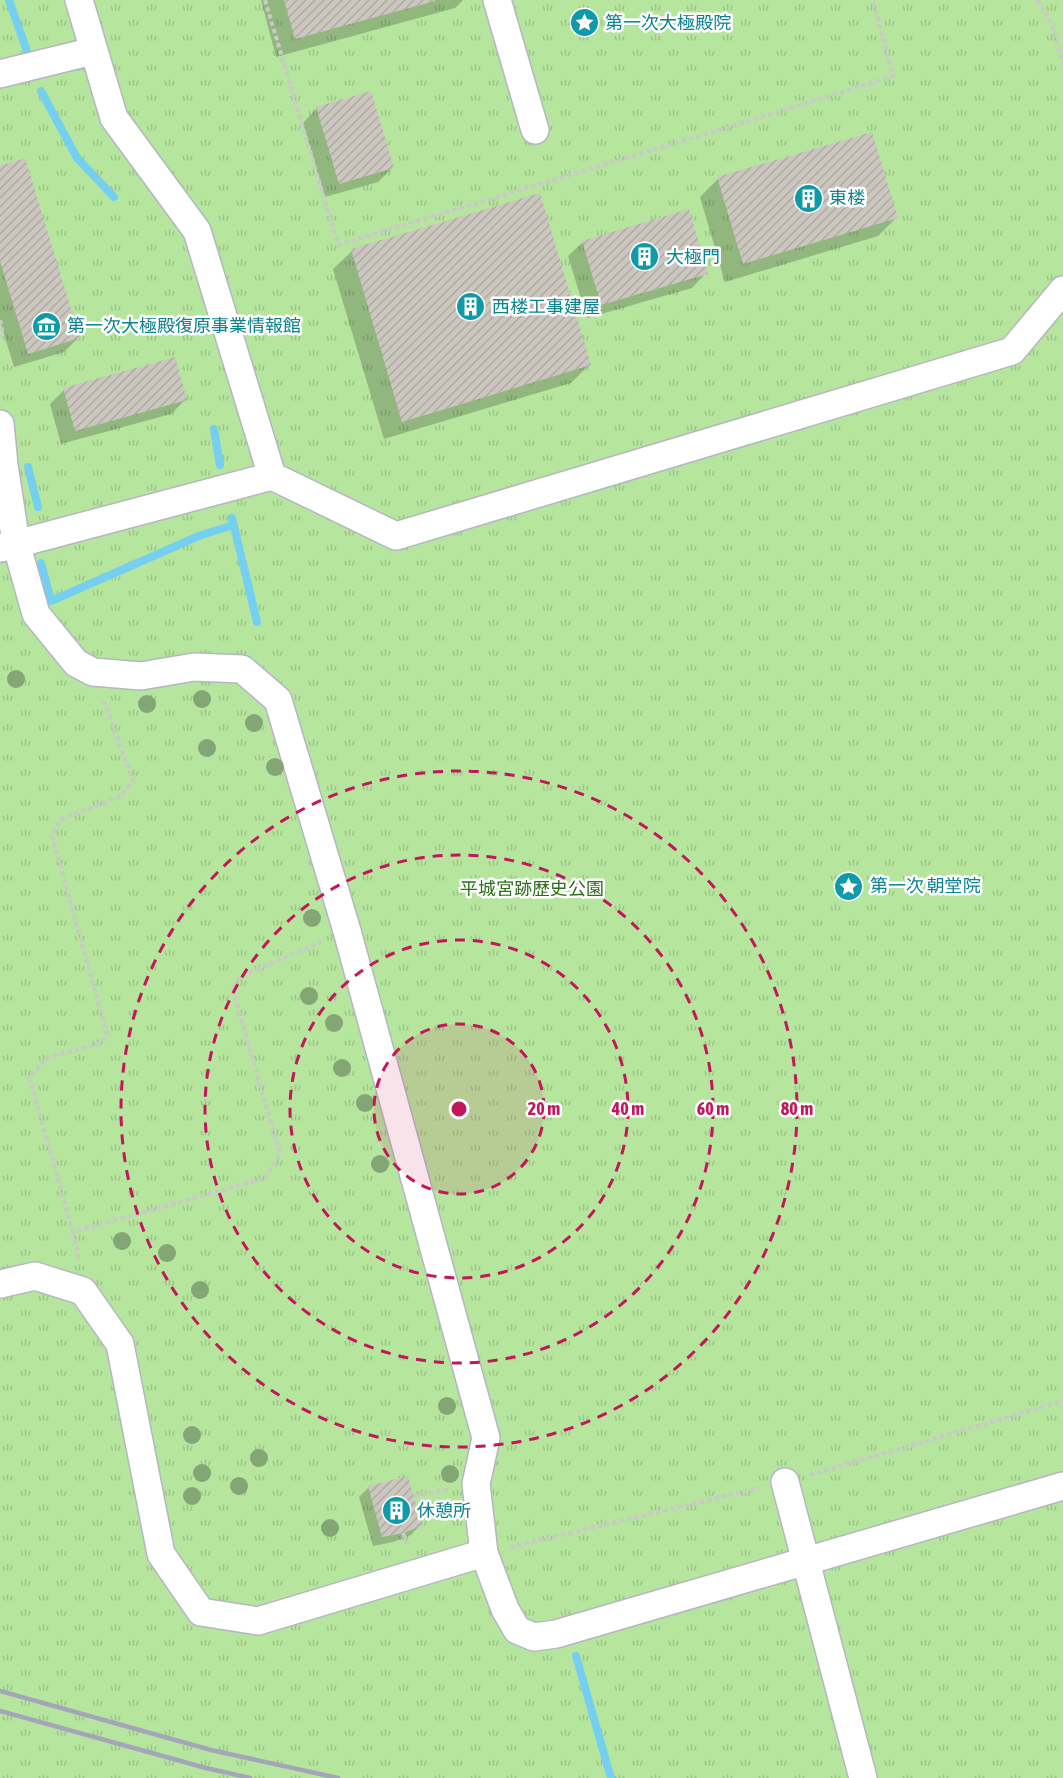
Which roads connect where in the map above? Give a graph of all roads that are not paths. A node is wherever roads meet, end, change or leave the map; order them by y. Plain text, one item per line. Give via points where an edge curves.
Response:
1 (79, 0) edge
2 (497, 0) edge
3 (93, 51) junction
4 (0, 74) edge
5 (535, 130) dead end
6 (1063, 290) edge
7 (0, 424) edge
8 (272, 476) junction
9 (8, 546) edge
10 (0, 1284) edge
11 (785, 1482) dead end
12 (1063, 1485) edge
13 (484, 1553) junction
14 (807, 1559) junction
15 (863, 1778) edge

1 - 3 street
2 - 5 street
3 - 4 street
3 - 8 street via 114,118 197,231
6 - 8 street via 1012,351 396,536
7 - 9 street
8 - 9 street
9 - 13 street via 36,614 76,663 93,672 141,676 194,666 242,669 279,700 347,931 486,1438 476,1484
10 - 13 street via 35,1276 83,1291 120,1344 161,1554 201,1612 258,1621
11 - 14 street
12 - 14 street
13 - 14 street via 517,1630 534,1637 556,1634
14 - 15 street

